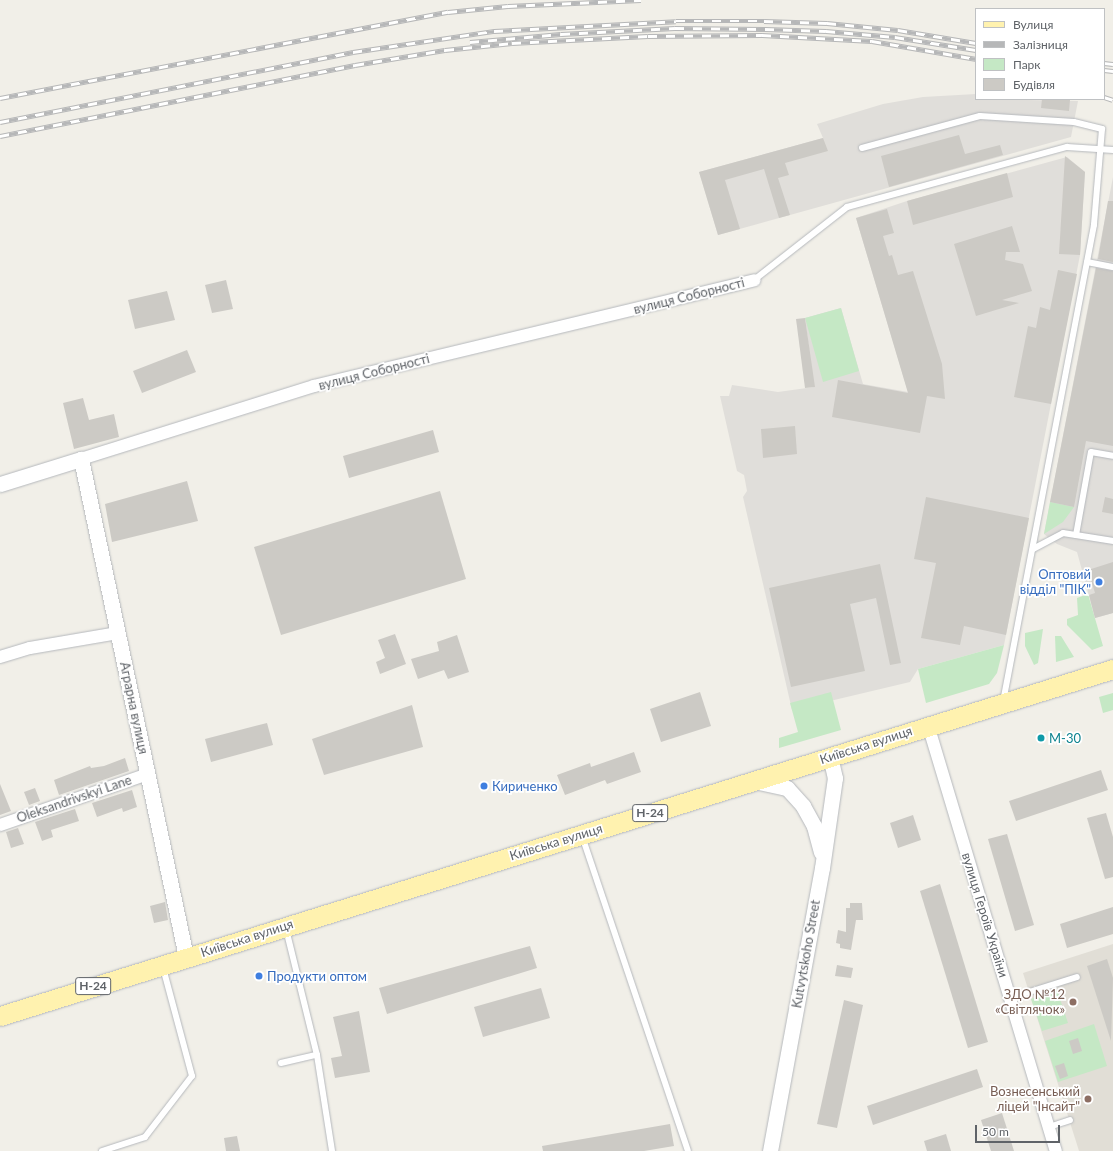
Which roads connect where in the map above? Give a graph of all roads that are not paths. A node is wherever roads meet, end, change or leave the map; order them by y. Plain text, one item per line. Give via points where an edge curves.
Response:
1 (862, 148) dead end
2 (1100, 149) junction
3 (1113, 150) edge
4 (1087, 262) junction
5 (1113, 267) edge
6 (754, 280) joint
7 (1113, 456) edge
8 (81, 460) junction
9 (0, 484) edge
10 (1076, 535) junction
11 (1113, 541) edge
12 (1033, 548) junction
13 (118, 633) junction
14 (0, 657) edge
15 (1113, 669) edge
16 (1003, 702) junction
17 (928, 725) junction
18 (830, 757) junction
19 (148, 774) junction
20 (753, 781) junction
21 (0, 825) edge
22 (582, 834) junction
23 (822, 868) junction
24 (285, 926) junction
25 (186, 957) junction
26 (162, 965) junction
27 (1077, 977) dead end
28 (1010, 998) junction
29 (0, 1016) edge
30 (317, 1055) junction
31 (281, 1063) dead end
32 (1070, 1120) dead end
33 (1049, 1127) junction
34 (102, 1151) edge
35 (332, 1151) edge
36 (688, 1151) edge
37 (770, 1151) edge
38 (1056, 1151) edge

1 - 2 lane via 987,116 1074,122 1102,129
2 - 3 lane
2 - 4 lane via 1094,226
2 - 6 lane via 1067,147 847,207
4 - 5 lane
4 - 12 lane
6 - 8 street, вулиця Соборності via 314,386
7 - 10 lane via 1091,452
8 - 9 street, вулиця Соборності
8 - 13 street, Аграрна вулиця
10 - 11 lane
10 - 12 lane via 1063,533
12 - 16 lane
13 - 14 street via 30,648
13 - 19 street, Аграрна вулиця
15 - 16 main road, Київська вулиця / Н-24
16 - 17 main road, Київська вулиця / Н-24
17 - 18 main road, Київська вулиця / Н-24
17 - 28 street, вулиця Героїв України
18 - 20 main road, Київська вулиця / Н-24
18 - 23 street, Kutvytskoho Street via 835,778
19 - 21 street, Oleksandrivskyi Lane
19 - 25 street, Аграрна вулиця
20 - 22 main road, Київська вулиця / Н-24
20 - 23 street via 787,788 803,806 814,826
22 - 24 main road, Київська вулиця / Н-24
22 - 36 lane
23 - 37 street, Kutvytskoho Street
24 - 25 main road, Київська вулиця / Н-24
24 - 30 lane
25 - 26 main road, Київська вулиця / Н-24
26 - 29 main road, Київська вулиця / Н-24
26 - 34 lane via 192,1076 145,1137
27 - 28 lane
28 - 33 street, вулиця Героїв України
30 - 31 lane
30 - 35 lane
32 - 33 lane
33 - 38 street, вулиця Героїв України

